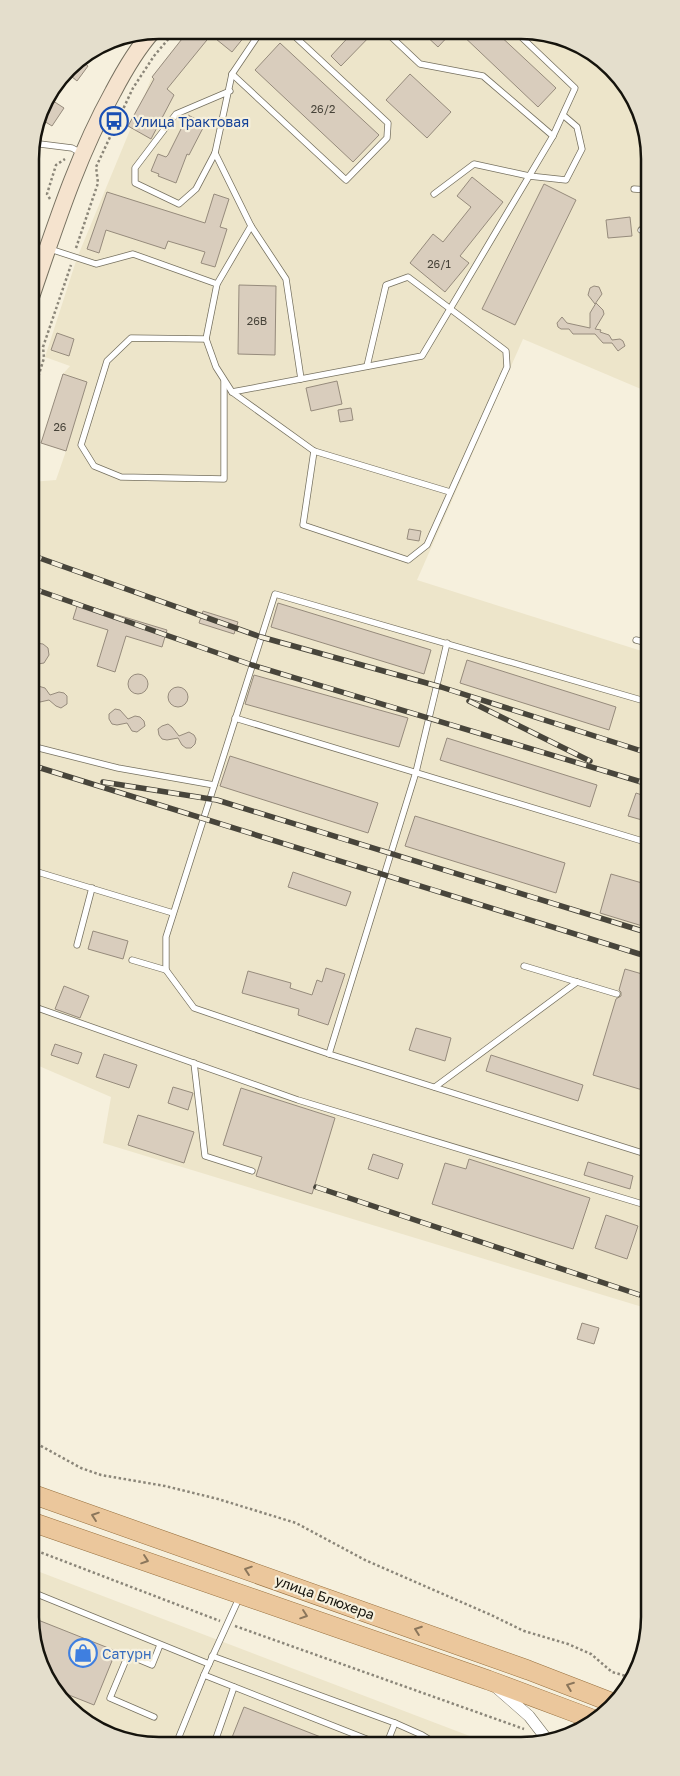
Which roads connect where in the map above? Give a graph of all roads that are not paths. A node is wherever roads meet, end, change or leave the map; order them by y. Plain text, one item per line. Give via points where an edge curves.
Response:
1 (256, 39) edge
2 (298, 39) edge
3 (393, 39) edge
4 (523, 39) edge
5 (147, 40) edge
6 (232, 74) junction
7 (230, 91) junction
8 (563, 115) junction
9 (553, 136) junction
10 (40, 144) edge
11 (215, 153) junction
12 (82, 154) junction
13 (529, 176) junction
14 (634, 189) dead end
15 (641, 190) edge
16 (434, 194) dead end
17 (251, 226) junction
18 (48, 248) junction
19 (39, 272) edge
20 (217, 284) junction
21 (450, 308) junction
22 (206, 339) junction
23 (367, 366) junction
24 (301, 379) junction
25 (224, 381) junction
26 (232, 392) junction
27 (314, 451) junction
28 (450, 492) junction
29 (636, 640) dead end
30 (641, 641) edge
31 (447, 643) junction
32 (641, 700) edge
33 (235, 718) junction
34 (39, 748) edge
35 (416, 772) junction
36 (214, 785) junction
37 (641, 841) edge
38 (39, 872) edge
39 (92, 888) junction
40 (173, 912) junction
41 (77, 945) dead end
42 (132, 960) dead end
43 (524, 966) dead end
44 (166, 970) junction
45 (577, 982) junction
46 (617, 994) dead end
47 (39, 1008) edge
48 (329, 1054) junction
49 (194, 1063) junction
50 (435, 1087) junction
51 (641, 1152) edge
52 (252, 1171) dead end
53 (641, 1204) edge
54 (39, 1496) edge
55 (39, 1524) edge
56 (241, 1593) junction
57 (39, 1595) edge
58 (160, 1645) junction
59 (212, 1656) junction
60 (209, 1664) junction
61 (204, 1675) junction
62 (488, 1680) junction
63 (234, 1687) junction
64 (607, 1700) edge
65 (154, 1717) dead end
66 (588, 1717) edge
67 (395, 1723) junction
68 (545, 1735) edge
69 (179, 1737) edge
70 (216, 1737) edge
71 (361, 1737) edge
72 (390, 1737) edge
73 (425, 1737) edge

1 - 6 lane
2 - 6 lane via 388,123 387,138 346,180
3 - 9 lane via 420,64 484,76
4 - 8 lane via 575,88
5 - 12 street via 124,72
6 - 7 lane
7 - 11 lane
7 - 11 lane via 176,114 135,168 134,183 179,204 196,189
8 - 9 lane
8 - 13 lane via 577,127 582,150 566,180
9 - 13 lane
10 - 12 lane via 72,148
11 - 17 lane
12 - 18 street
13 - 16 lane via 474,164
13 - 21 lane
14 - 15 lane
17 - 20 lane
17 - 24 lane via 286,280
18 - 19 street
18 - 20 lane via 96,264 133,254
20 - 22 lane
21 - 23 lane via 422,356
21 - 23 lane via 408,277 386,285
21 - 28 lane via 506,351 507,367
22 - 25 lane
22 - 25 lane via 131,338 107,361 81,445 94,466 121,477 224,478
23 - 24 lane
24 - 26 lane
25 - 26 lane
26 - 27 lane
27 - 28 lane
27 - 28 lane via 303,525 408,560 426,545
29 - 30 lane
31 - 32 lane
31 - 33 lane via 274,594
31 - 35 lane
33 - 35 lane
33 - 36 lane
34 - 36 lane via 118,768
35 - 37 lane
35 - 48 lane
36 - 40 lane
38 - 39 lane
39 - 40 lane
39 - 41 lane
40 - 44 lane via 166,937
42 - 44 lane
43 - 45 lane
44 - 48 lane via 194,1008
45 - 46 lane
45 - 50 lane
47 - 49 lane
48 - 50 lane
49 - 52 lane via 205,1156
49 - 53 lane via 298,1100
50 - 51 lane
64 -> 54 main road, улица Блюхера via 519,1666
55 -> 56 main road, улица Блюхера
56 - 59 lane
56 -> 62 main road, улица Блюхера
57 - 58 lane
58 - 60 lane
58 - 65 lane via 152,1664 128,1655 110,1698
59 - 60 lane
59 - 67 lane
60 - 61 lane
61 - 63 lane
61 - 69 lane
62 - 66 main road, улица Блюхера
62 - 68 street via 530,1716
63 - 70 lane
63 - 71 lane
67 - 72 lane
67 - 73 lane

